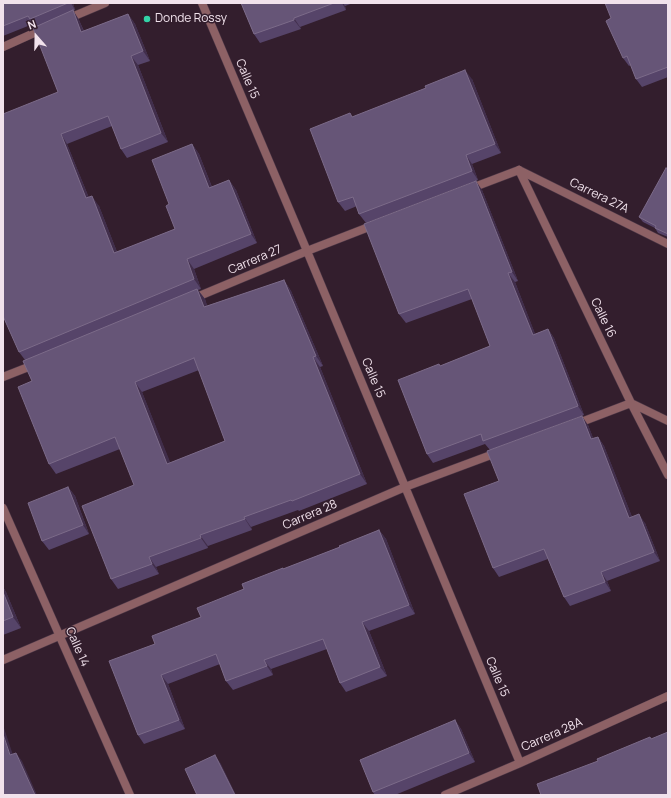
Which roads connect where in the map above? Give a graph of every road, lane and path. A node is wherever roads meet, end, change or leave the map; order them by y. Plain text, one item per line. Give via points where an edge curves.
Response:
1 (105, 3) edge
2 (202, 3) edge
3 (3, 47) edge
4 (519, 170) junction
5 (460, 192) edge
6 (380, 223) edge
7 (668, 244) edge
8 (307, 251) junction
9 (184, 302) edge
10 (46, 359) edge
11 (3, 377) edge
12 (631, 404) junction
13 (668, 421) edge
14 (566, 428) edge
15 (507, 449) edge
16 (668, 475) edge
17 (405, 487) junction
18 (3, 508) edge
19 (60, 636) junction
20 (3, 660) edge
21 (668, 696) edge
22 (520, 763) junction
23 (130, 795) edge
24 (445, 795) edge

1 - 3 street
2 - 8 street, Calle 15
4 - 5 street
4 - 7 street, Carrera 27A
4 - 12 street, Calle 16
6 - 8 street, Carrera 27
8 - 9 street, Carrera 27
8 - 17 street, Calle 15
10 - 11 street
12 - 13 street
12 - 14 street
12 - 16 street, Calle 16
15 - 17 street, Carrera 28
17 - 19 street, Carrera 28
17 - 22 street, Calle 15
18 - 19 street, Calle 14
19 - 20 street, Carrera 28
19 - 23 street, Calle 14
21 - 22 street, Carrera 28A
22 - 24 street, Carrera 28A

